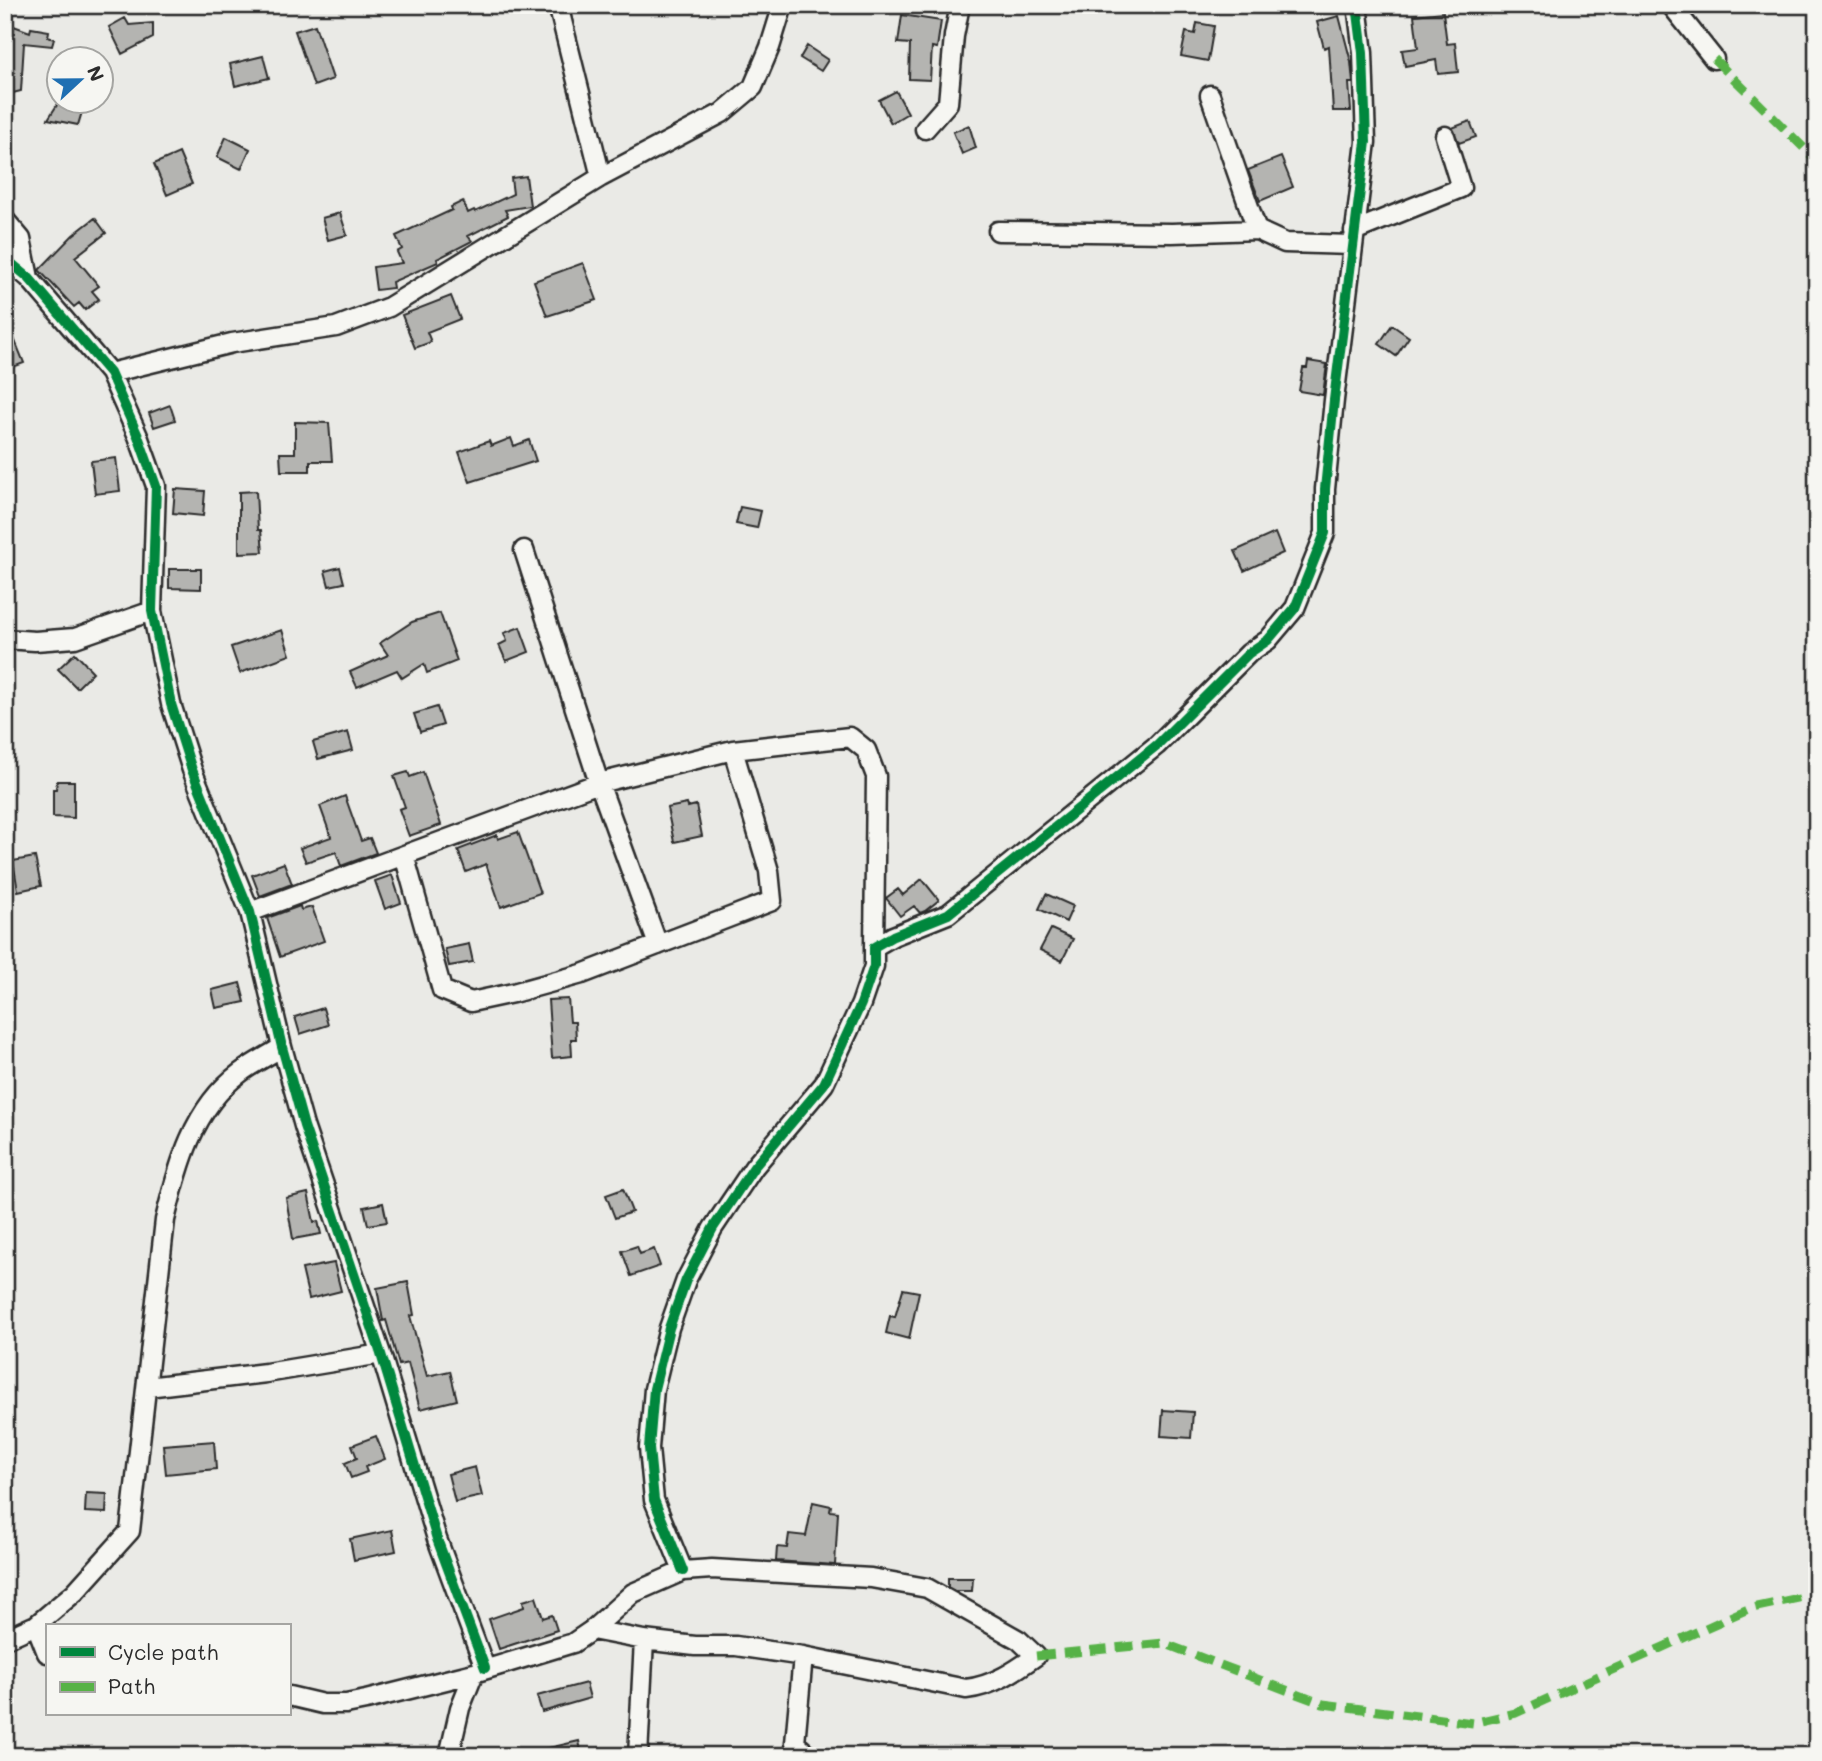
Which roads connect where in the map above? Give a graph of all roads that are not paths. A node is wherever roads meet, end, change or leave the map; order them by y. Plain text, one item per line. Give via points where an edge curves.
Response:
1 (558, 5) edge
2 (783, 5) edge
3 (960, 5) edge
4 (1357, 5) edge
5 (1671, 5) edge
6 (1714, 59) dead end
7 (1210, 95) dead end
8 (925, 129) dead end
9 (1445, 136) dead end
10 (601, 177) junction
11 (5, 220) edge
12 (1257, 230) junction
13 (998, 231) dead end
14 (1353, 238) junction
15 (5, 258) edge
16 (29, 278) junction
17 (110, 373) junction
18 (524, 550) dead end
19 (152, 611) junction
20 (5, 639) edge
21 (733, 750) junction
22 (599, 783) junction
23 (404, 855) junction
24 (250, 912) junction
25 (658, 945) junction
26 (874, 947) junction
27 (282, 1047) junction
28 (381, 1354) junction
29 (148, 1387) junction
30 (683, 1571) junction
31 (36, 1625) junction
32 (592, 1630) junction
33 (5, 1639) edge
34 (644, 1640) junction
35 (46, 1650) edge
36 (803, 1657) junction
37 (480, 1670) junction
38 (290, 1696) edge
39 (449, 1756) edge
40 (638, 1756) edge
41 (809, 1756) edge

1 - 10 street
2 - 10 street via 753,87 722,113
3 - 8 street via 948,103
4 - 14 street via 1366,142
5 - 6 street
7 - 12 street
9 - 14 street via 1461,188
10 - 17 street via 389,307 336,327 232,343
11 - 16 street via 22,239
12 - 13 street
12 - 14 street via 1285,243
14 - 26 street via 1325,489 1325,533 1296,608 1157,745 948,914
15 - 16 street
16 - 17 street
17 - 19 street via 156,486
18 - 22 street
19 - 20 street via 75,638
19 - 24 street via 171,704 191,770
21 - 22 street
21 - 25 street via 769,870 772,901
21 - 26 street via 850,737 866,750 876,776
22 - 23 street
22 - 25 street
23 - 24 street
23 - 25 street via 442,990 471,1002 582,974
24 - 27 street
26 - 30 street via 874,966 861,1004 824,1084 754,1167 713,1228 686,1280 669,1328 654,1389 649,1448 654,1500
27 - 28 street
27 - 29 street via 239,1073 213,1099 192,1132 177,1169 165,1220
28 - 29 street
28 - 37 street
29 - 31 street via 130,1531 75,1592
30 - 32 street via 633,1593
30 - 36 street via 871,1578 927,1588 1019,1640 1037,1656 981,1687 967,1689
31 - 33 street
31 - 35 street
32 - 34 street
32 - 37 street via 573,1643
34 - 36 street via 736,1646
34 - 40 street
36 - 41 street via 795,1743
37 - 38 street via 346,1704
37 - 39 street via 460,1708

